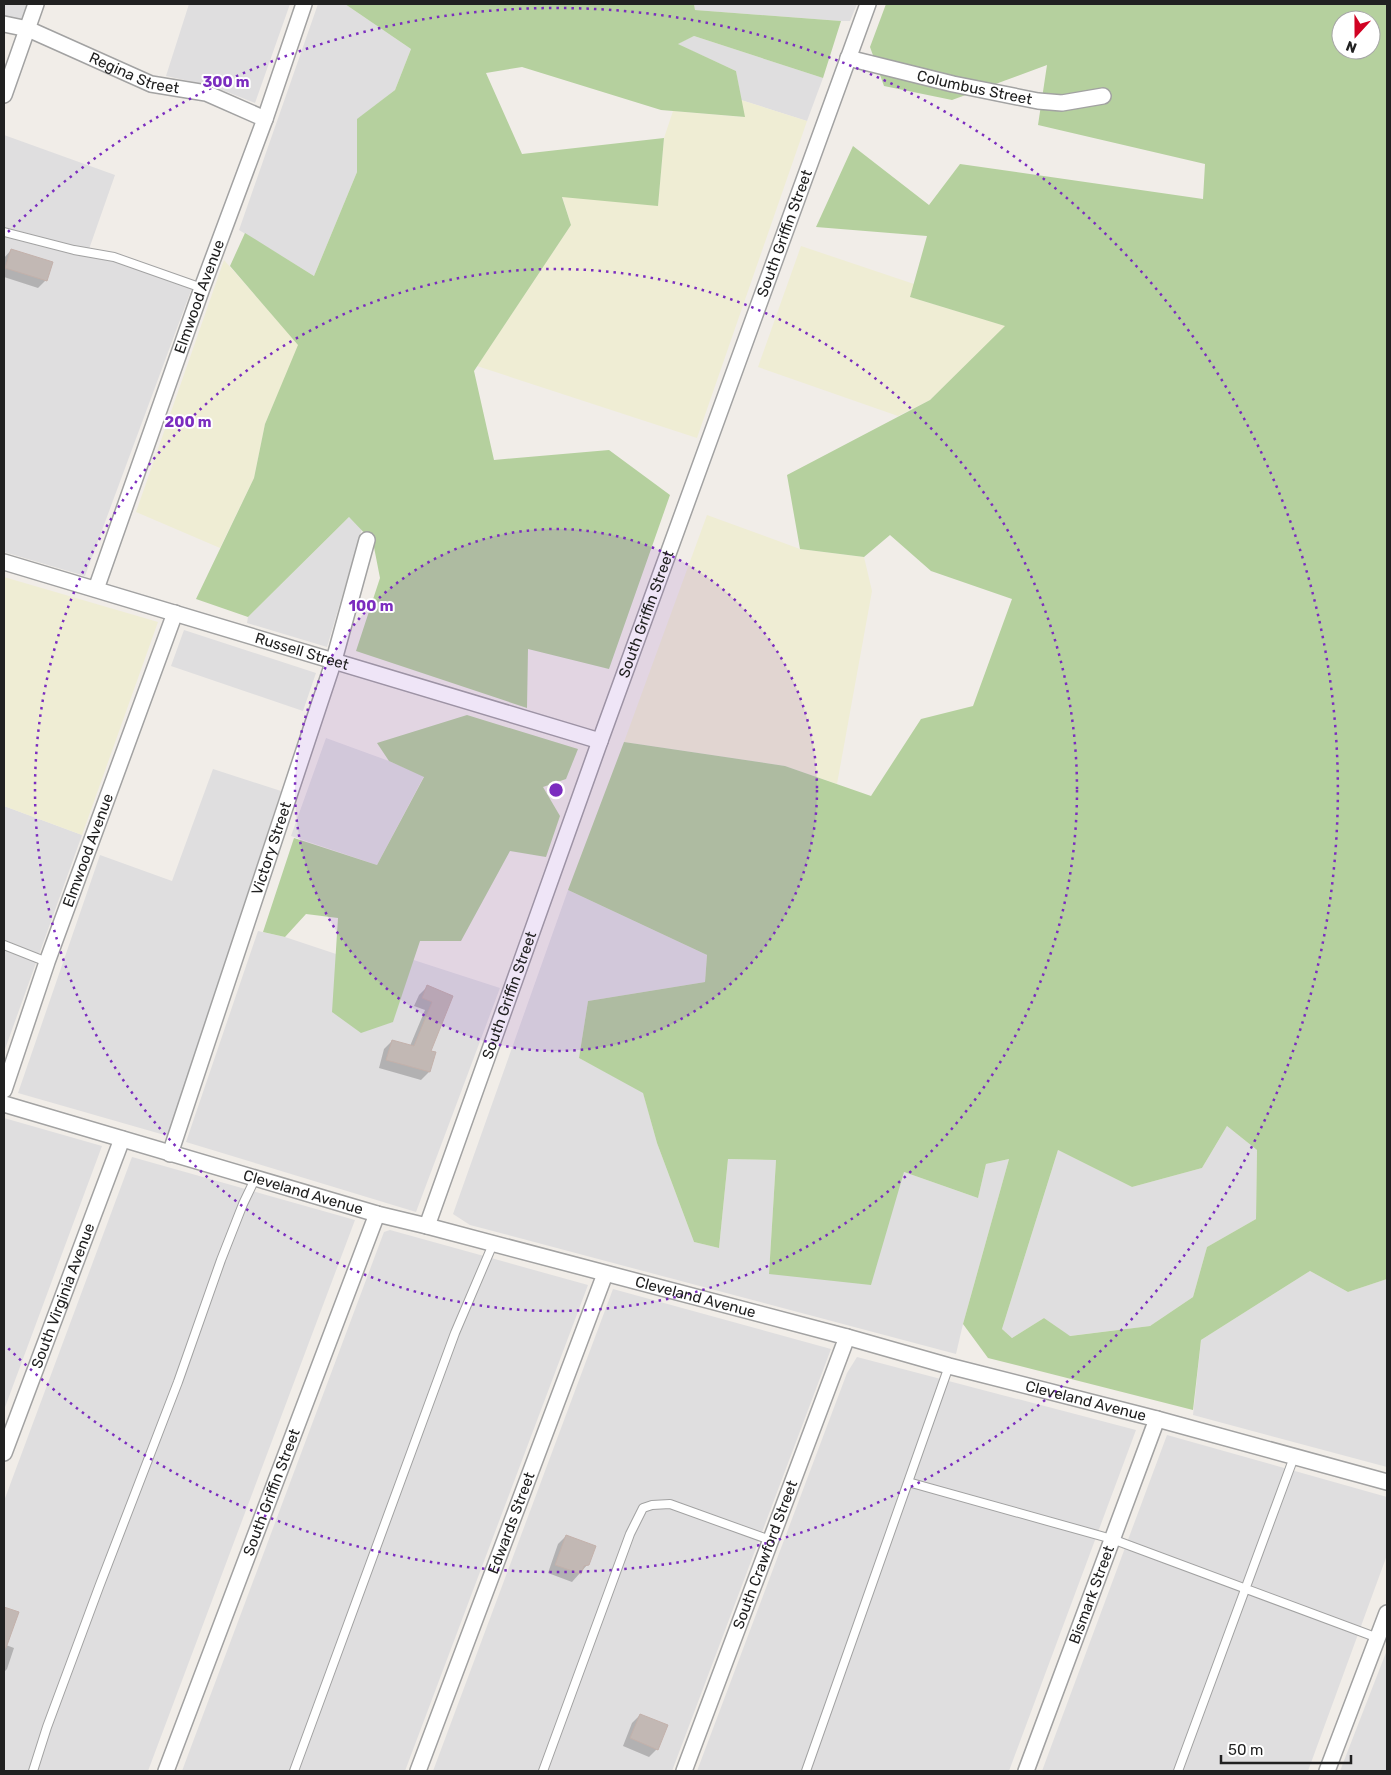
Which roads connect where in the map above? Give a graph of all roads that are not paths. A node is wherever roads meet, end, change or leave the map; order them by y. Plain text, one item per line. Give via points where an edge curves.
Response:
1 (36, 4) edge
2 (304, 4) edge
3 (868, 4) edge
4 (4, 24) edge
5 (28, 30) junction
6 (848, 58) junction
7 (4, 95) edge
8 (1103, 96) dead end
9 (264, 120) junction
10 (4, 232) edge
11 (202, 288) junction
12 (367, 540) dead end
13 (4, 562) edge
14 (96, 590) junction
15 (175, 613) junction
16 (334, 660) junction
17 (600, 741) junction
18 (4, 945) edge
19 (47, 962) junction
20 (4, 1090) edge
21 (4, 1104) edge
22 (122, 1139) junction
23 (170, 1154) junction
24 (255, 1179) junction
25 (377, 1214) junction
26 (427, 1226) junction
27 (494, 1244) junction
28 (605, 1274) junction
29 (847, 1337) junction
30 (949, 1366) junction
31 (1157, 1419) junction
32 (4, 1453) edge
33 (1294, 1457) junction
34 (908, 1482) junction
35 (1387, 1482) edge
36 (1112, 1539) junction
37 (770, 1540) junction
38 (1245, 1588) junction
39 (1387, 1613) edge
40 (1378, 1638) junction
41 (33, 1771) edge
42 (166, 1771) edge
43 (294, 1771) edge
44 (418, 1771) edge
45 (543, 1771) edge
46 (684, 1771) edge
47 (806, 1771) edge
48 (1026, 1771) edge
49 (1178, 1771) edge
50 (1327, 1771) edge

1 - 5 street
2 - 9 street, Elmwood Avenue
3 - 6 street, South Griffin Street
4 - 5 street, Regina Street
5 - 7 street
5 - 9 street, Regina Street via 151,84 206,93
6 - 8 street, Columbus Street via 953,84 1038,100 1062,103
6 - 17 street, South Griffin Street
9 - 11 street, Elmwood Avenue
10 - 11 lane via 114,257
11 - 14 street, Elmwood Avenue
12 - 16 street, Victory Street
13 - 14 street, Russell Street
14 - 15 street, Russell Street
15 - 16 street, Russell Street
15 - 19 street, Elmwood Avenue
16 - 17 street, Russell Street
16 - 23 street, Victory Street
17 - 26 street, South Griffin Street
18 - 19 lane
19 - 20 street, Elmwood Avenue
21 - 22 street, Cleveland Avenue
22 - 23 street, Cleveland Avenue
22 - 32 street, South Virginia Avenue
23 - 24 street, Cleveland Avenue
24 - 25 street, Cleveland Avenue
24 - 41 lane via 221,1260
25 - 26 street, Cleveland Avenue
25 - 42 street, South Griffin Street
26 - 27 street, Cleveland Avenue
27 - 28 street, Cleveland Avenue
27 - 43 lane via 455,1333
28 - 29 street, Cleveland Avenue
28 - 44 street, Edwards Street
29 - 30 street, Cleveland Avenue
29 - 37 street, South Crawford Street
30 - 31 street, Cleveland Avenue
30 - 34 lane
31 - 33 street, Cleveland Avenue
31 - 36 street, Bismark Street
33 - 35 street, Cleveland Avenue
33 - 38 lane
34 - 36 lane
34 - 47 lane
36 - 38 lane
36 - 48 street, Bismark Street
37 - 45 lane via 670,1504 643,1508 630,1534
37 - 46 street, South Crawford Street
38 - 40 lane
38 - 49 lane
39 - 40 street
40 - 50 street

